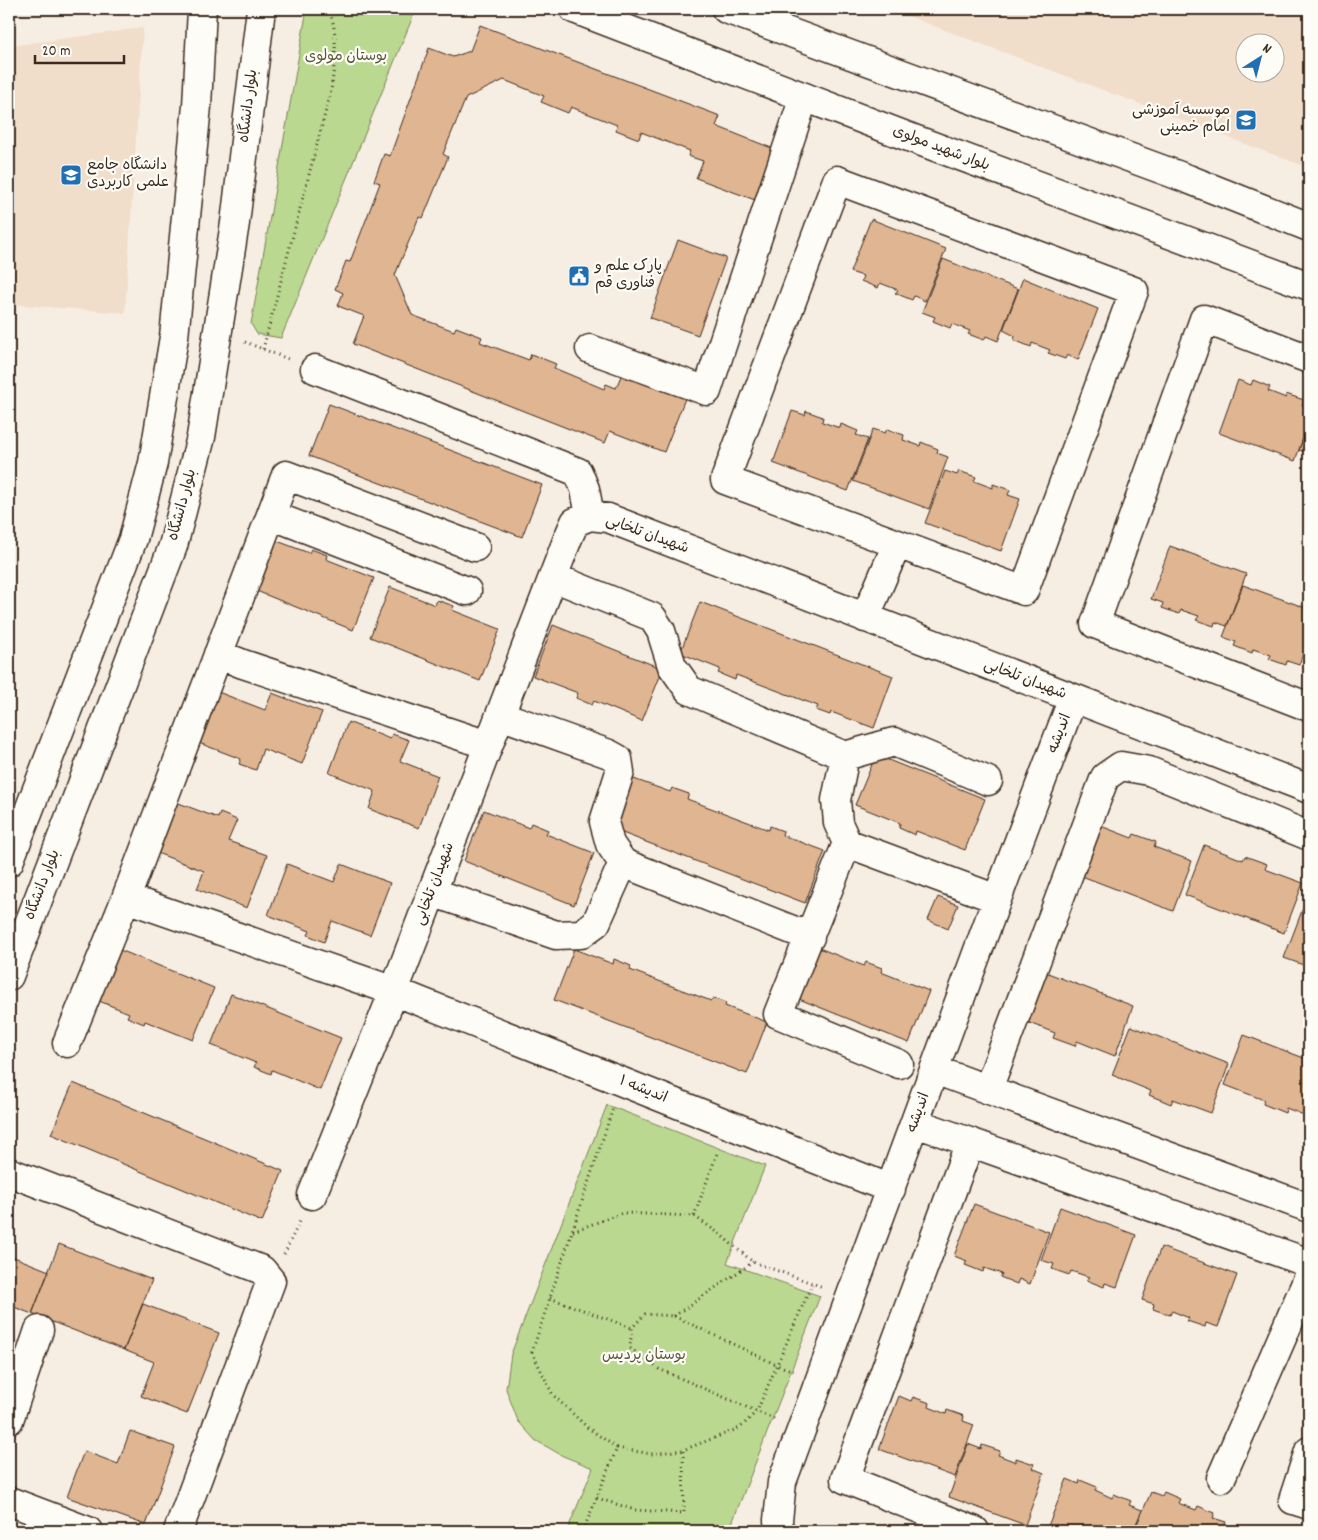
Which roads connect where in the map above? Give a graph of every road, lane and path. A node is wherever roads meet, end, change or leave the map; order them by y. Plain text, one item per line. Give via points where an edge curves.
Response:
1 (216, 9) edge
2 (261, 9) edge
3 (328, 9) edge
4 (574, 9) edge
5 (726, 9) edge
6 (202, 22) edge
7 (804, 97) junction
8 (1309, 227) edge
9 (1309, 286) edge
10 (218, 331) junction
11 (590, 348) dead end
12 (263, 349) junction
13 (1309, 359) edge
14 (315, 369) joint
15 (271, 514) junction
16 (590, 516) junction
17 (897, 544) junction
18 (475, 546) dead end
19 (553, 577) junction
20 (467, 591) dead end
21 (865, 618) junction
22 (218, 654) junction
23 (1073, 698) junction
24 (1309, 707) edge
25 (500, 715) junction
26 (488, 745) junction
27 (845, 756) junction
28 (988, 781) dead end
29 (1309, 789) edge
30 (1309, 836) edge
31 (847, 843) junction
32 (9, 862) edge
33 (624, 863) junction
34 (432, 892) junction
35 (126, 898) junction
36 (997, 899) junction
37 (810, 937) junction
38 (9, 976) edge
39 (394, 990) junction
40 (67, 1043) dead end
41 (899, 1064) dead end
42 (936, 1070) junction
43 (622, 1081) junction
44 (988, 1089) junction
45 (728, 1123) junction
46 (916, 1123) junction
47 (970, 1142) junction
48 (9, 1172) edge
49 (892, 1189) junction
50 (312, 1195) joint
51 (1309, 1208) edge
52 (694, 1216) junction
53 (572, 1231) junction
54 (753, 1262) junction
55 (1309, 1263) edge
56 (1309, 1276) edge
57 (271, 1281) junction
58 (812, 1284) junction
59 (852, 1296) junction
60 (550, 1298) junction
61 (674, 1316) junction
62 (632, 1328) junction
63 (39, 1330) dead end
64 (777, 1365) junction
65 (820, 1381) junction
66 (757, 1411) junction
67 (9, 1420) edge
68 (801, 1432) junction
69 (617, 1448) junction
70 (683, 1450) junction
71 (1309, 1451) edge
72 (1222, 1478) dead end
73 (782, 1482) junction
74 (596, 1498) junction
75 (9, 1500) edge
76 (1309, 1505) edge
77 (88, 1531) edge
78 (178, 1531) edge
79 (583, 1531) edge
80 (764, 1531) edge
81 (779, 1531) edge
82 (975, 1531) edge

1 - 6 street
2 - 10 street, بلوار دانشگاه via 235,223
3 - 12 path via 334,29 335,56 331,91
4 - 7 street, بلوار شهید مولوی
5 - 8 street
6 - 32 street via 198,106 174,337 153,463 133,539
7 - 9 street, بلوار شهید مولوی
7 - 11 street via 707,391
10 - 12 path
10 - 38 street, بلوار دانشگاه via 201,437 173,546
12 - 14 path
13 - 24 street via 1204,318 1095,624
14 - 16 street via 578,472 586,489
15 - 18 street via 286,475
15 - 20 street
15 - 22 street
16 - 19 street, شهیدان تلخابی via 575,522
16 - 21 street, شهیدان تلخابی via 608,518
17 - 17 street via 724,480 837,180 1134,291 1024,591
17 - 21 street
19 - 25 street, شهیدان تلخابی
19 - 27 street via 652,617 661,631 672,666 689,690
21 - 23 street, شهیدان تلخابی
22 - 26 street
22 - 35 street
23 - 29 street, شهیدان تلخابی
23 - 36 street, انديشه
25 - 26 street, شهیدان تلخابی
25 - 33 street via 618,759 620,772 604,822 610,844
26 - 34 street, شهیدان تلخابی
27 - 28 street via 894,742
27 - 31 street via 836,800 838,822
30 - 44 street via 1149,772 1121,766 1105,777
31 - 36 street
31 - 37 street
33 - 34 street via 596,923 581,934 556,935
33 - 37 street
34 - 39 street, شهیدان تلخابی
35 - 39 street, اندیشه ۱
35 - 40 street
36 - 42 street, انديشه
37 - 41 street via 778,1014
39 - 43 street, اندیشه ۱
39 - 50 street, شهیدان تلخابی
42 - 44 street
42 - 46 street, انديشه
43 - 45 street, اندیشه ۱
43 - 53 path
44 - 51 street
45 - 49 street, اندیشه ۱
45 - 52 path
46 - 47 street
46 - 49 street, انديشه
47 - 55 street
47 - 82 street via 845,1480
48 - 57 street via 262,1270
49 - 59 street, انديشه
50 - 57 path
52 - 53 path via 624,1213
52 - 54 path
53 - 60 path
54 - 58 path
54 - 61 path
56 - 72 street
57 - 78 street
58 - 59 path
58 - 64 path
59 - 65 street, انديشه
60 - 62 path
60 - 69 path via 532,1352 553,1395 588,1428
61 - 62 path via 645,1314
61 - 64 path
62 - 66 path via 630,1348 659,1369
63 - 67 street
64 - 65 path
64 - 66 path
65 - 68 street, انديشه
66 - 68 path
66 - 70 path via 740,1428
68 - 73 street, انديشه
69 - 70 path via 650,1454
69 - 74 path
70 - 74 path via 684,1513 635,1510
71 - 76 street via 1293,1500
73 - 80 street
73 - 81 street, انديشه
74 - 79 path
75 - 77 street

